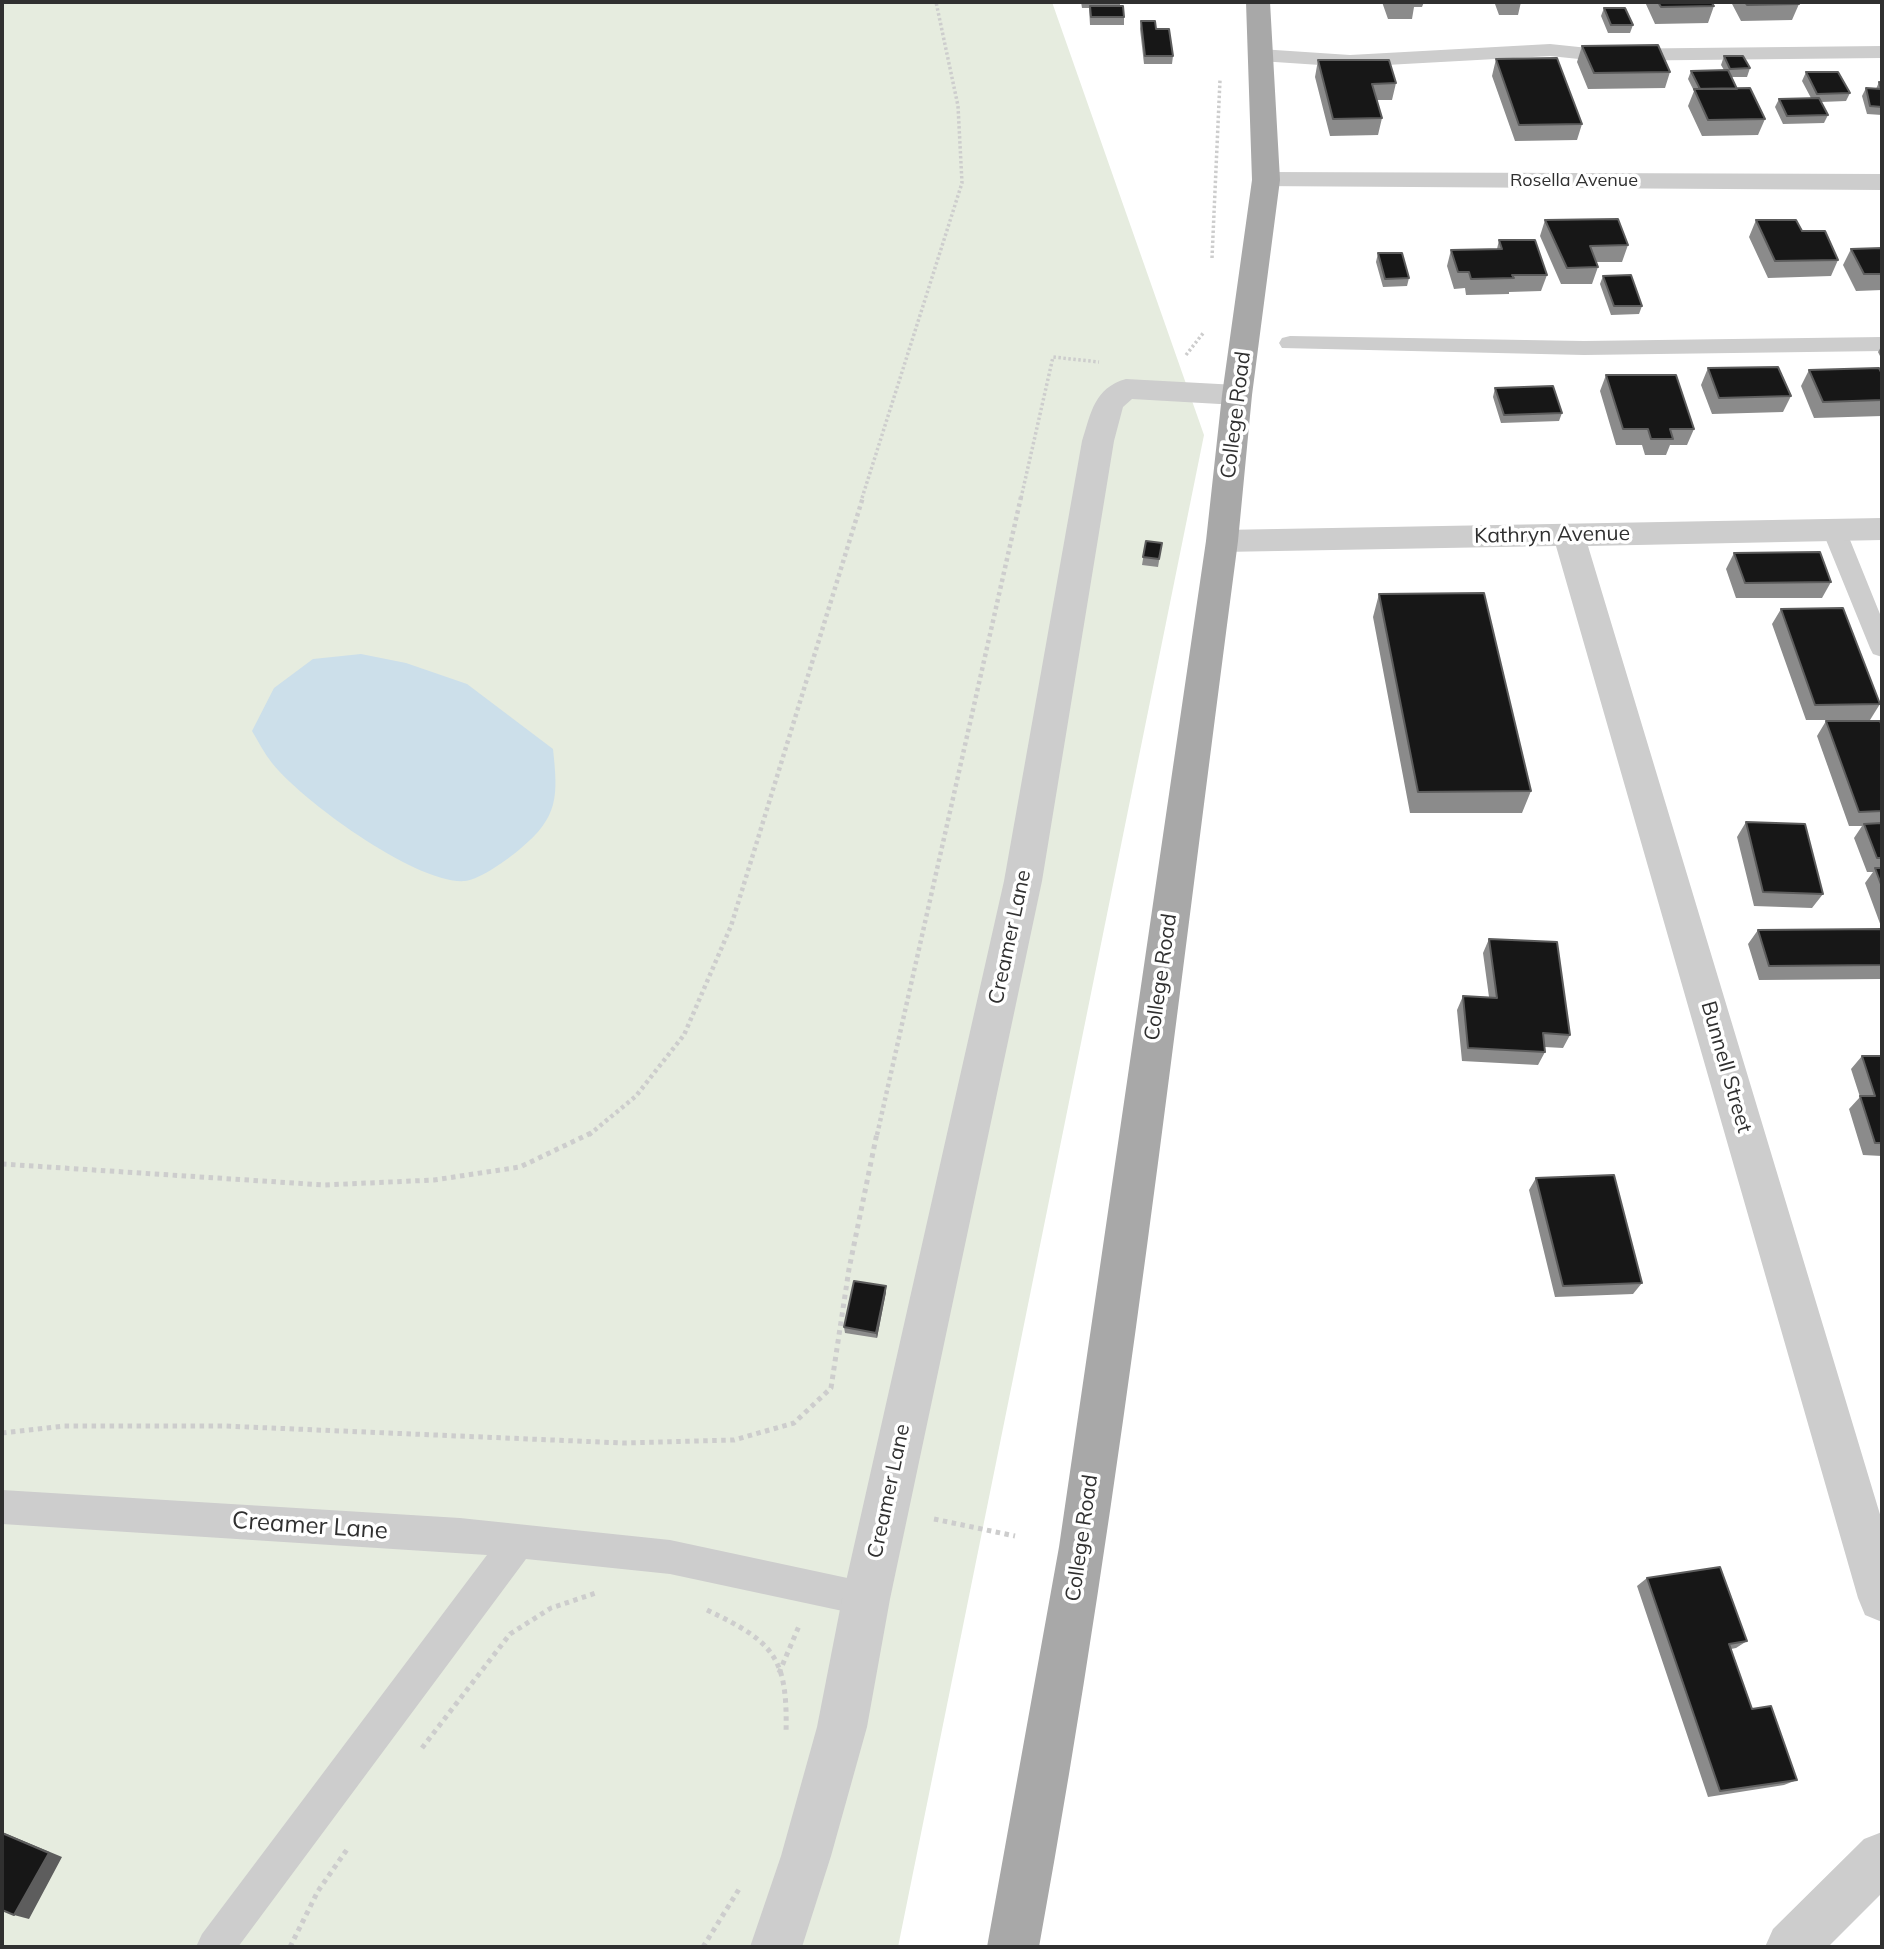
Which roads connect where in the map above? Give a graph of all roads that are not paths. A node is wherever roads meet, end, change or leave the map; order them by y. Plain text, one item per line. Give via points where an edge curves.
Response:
1 (1258, 2) edge
2 (1882, 52) edge
3 (1260, 55) junction
4 (1266, 180) junction
5 (1882, 182) edge
6 (1290, 343) dead end
7 (1882, 344) edge
8 (1237, 395) junction
9 (1882, 529) edge
10 (1834, 530) junction
11 (1569, 536) junction
12 (1222, 541) junction
13 (1882, 648) edge
14 (2, 1507) edge
15 (518, 1541) junction
16 (1882, 1598) edge
17 (866, 1599) junction
18 (1882, 1857) edge
19 (215, 1947) edge
20 (776, 1947) edge
21 (1013, 1947) edge
22 (1791, 1947) edge

1 - 3 main road, College Road
2 - 3 lane via 1598,55 1550,50 1350,61
3 - 4 main road, College Road
4 - 5 street, Rosella Avenue
4 - 8 main road, College Road
6 - 7 lane via 1584,348
8 - 12 main road, College Road
8 - 17 street, Creamer Lane via 1126,389 1109,401 1098,441 1023,881
9 - 10 street, Kathryn Avenue
10 - 11 street, Kathryn Avenue
10 - 13 lane
11 - 12 street, Kathryn Avenue
11 - 16 street, Bunnell Street
12 - 21 main road, College Road via 1082,1546
14 - 15 lane, Creamer Lane
15 - 17 lane, Creamer Lane via 670,1558
15 - 19 lane
17 - 20 street, Creamer Lane via 842,1727
18 - 22 street

